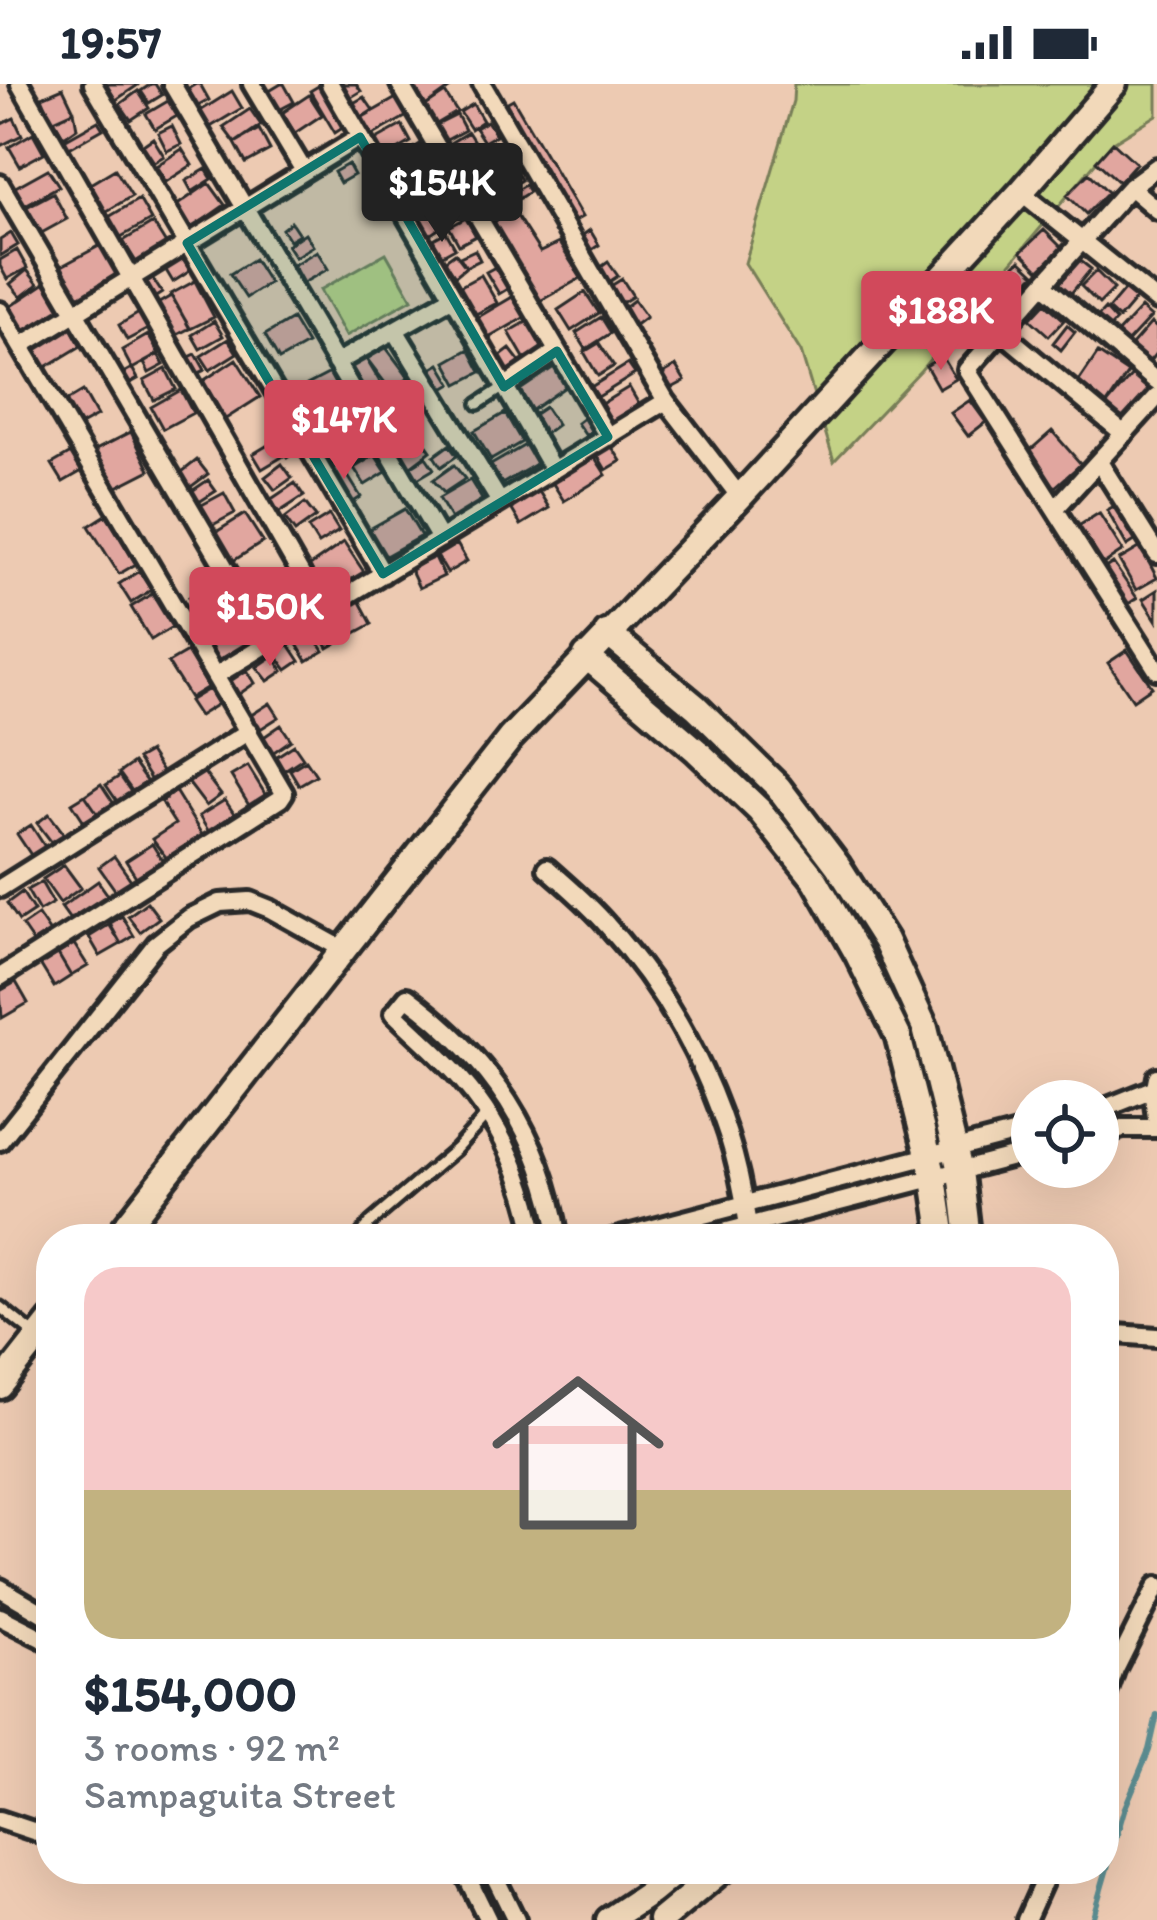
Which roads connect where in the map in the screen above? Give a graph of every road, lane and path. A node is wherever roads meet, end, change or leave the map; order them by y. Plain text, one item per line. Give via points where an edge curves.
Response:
1 (20, 84) edge
2 (93, 84) edge
3 (172, 84) edge
4 (252, 84) edge
5 (330, 84) edge
6 (400, 84) edge
7 (482, 84) edge
8 (1114, 84) edge
9 (360, 137) junction
10 (1157, 167) edge
11 (304, 171) junction
12 (0, 184) edge
13 (1130, 187) junction
14 (1021, 192) junction
15 (244, 208) junction
16 (1157, 210) edge
17 (1084, 242) junction
18 (188, 243) junction
19 (131, 278) junction
20 (1044, 285) junction
21 (453, 297) junction
22 (1157, 301) edge
23 (0, 311) edge
24 (75, 313) junction
25 (395, 330) junction
26 (1002, 332) junction
27 (21, 346) junction
28 (557, 351) junction
29 (336, 363) junction
30 (1157, 382) edge
31 (505, 387) junction
32 (1157, 397) edge
33 (666, 401) junction
34 (478, 404) dead end
35 (1124, 434) junction
36 (608, 436) junction
37 (1099, 462) junction
38 (553, 470) junction
39 (740, 497) junction
40 (500, 502) junction
41 (1055, 509) junction
42 (440, 539) junction
43 (1157, 554) edge
44 (383, 574) junction
45 (322, 611) junction
46 (608, 634) junction
47 (269, 643) junction
48 (586, 656) junction
49 (1157, 670) edge
50 (215, 676) junction
51 (249, 731) junction
52 (547, 868) dead end
53 (0, 887) edge
54 (344, 950) junction
55 (0, 976) edge
56 (1155, 1083) edge
57 (1119, 1101) edge
58 (488, 1114) junction
59 (1157, 1126) edge
60 (1119, 1129) edge
61 (1011, 1138) edge
62 (0, 1141) edge
63 (1011, 1154) edge
64 (958, 1160) junction
65 (931, 1167) junction
66 (744, 1204) junction
67 (128, 1224) edge
68 (368, 1224) edge
69 (532, 1224) edge
70 (557, 1224) edge
71 (669, 1224) edge
72 (747, 1224) edge
73 (771, 1224) edge
74 (940, 1224) edge
75 (966, 1224) edge
76 (0, 1307) edge
77 (36, 1326) edge
78 (1119, 1334) edge
79 (1157, 1337) edge
80 (36, 1340) edge
81 (0, 1385) edge
82 (1157, 1586) edge
83 (0, 1588) edge
84 (36, 1609) edge
85 (0, 1616) edge
86 (36, 1635) edge
87 (1119, 1660) edge
88 (0, 1820) edge
89 (36, 1832) edge
90 (470, 1884) edge
91 (498, 1884) edge
92 (661, 1884) edge
93 (707, 1884) edge
94 (1042, 1884) edge
95 (673, 1917) edge
96 (488, 1920) edge
97 (517, 1920) edge
98 (609, 1920) edge
99 (1026, 1920) edge

1 - 19 street
2 - 18 street
3 - 15 street
4 - 11 street
5 - 9 street
6 - 28 street
7 - 33 street
8 - 14 main road
9 - 11 street
9 - 21 street
10 - 13 street
11 - 15 street
12 - 24 street
13 - 16 street
13 - 17 street
14 - 17 street
14 - 39 main road
15 - 18 street
15 - 29 street
17 - 20 street
17 - 22 street
18 - 19 street
18 - 44 street
19 - 24 street
19 - 45 street
20 - 26 street
20 - 30 street
21 - 25 street
21 - 31 street
23 - 27 street
24 - 27 street
24 - 47 street
25 - 29 street
25 - 40 street
26 - 35 street
26 - 41 street via 968,370
27 - 50 street
28 - 31 street
28 - 36 street
29 - 42 street
31 - 34 lane
31 - 38 street
32 - 35 street
33 - 36 street
33 - 39 street
35 - 37 street
36 - 38 street
37 - 41 street
37 - 43 street
38 - 40 street
39 - 46 main road
40 - 42 street
41 - 49 street
42 - 44 street
44 - 45 street
45 - 47 street
46 - 48 main road
46 - 64 main road via 778,787 838,866 885,940 925,1028
47 - 50 street
48 - 54 main road via 511,737
48 - 65 main road via 759,810 816,881 898,1036
50 - 51 street
51 - 53 street
51 - 55 street via 283,788 280,799
52 - 66 street via 607,924 688,1040
54 - 62 street via 250,901 220,903 189,918 156,944
54 - 67 main road
56 - 57 street
56 - 59 street
58 - 68 lane
58 - 69 street via 519,1172
58 - 70 street via 394,1013 406,997 452,1032 502,1090 538,1161
59 - 60 street
61 - 64 street
63 - 64 street
64 - 65 street
64 - 75 main road
65 - 66 street
65 - 73 street
65 - 74 main road
66 - 71 street
66 - 72 street
76 - 77 lane
78 - 79 street
80 - 81 main road
82 - 87 street
83 - 84 street
85 - 86 street
88 - 89 street
90 - 96 street
91 - 97 street
92 - 98 main road
93 - 95 main road
94 - 99 street

